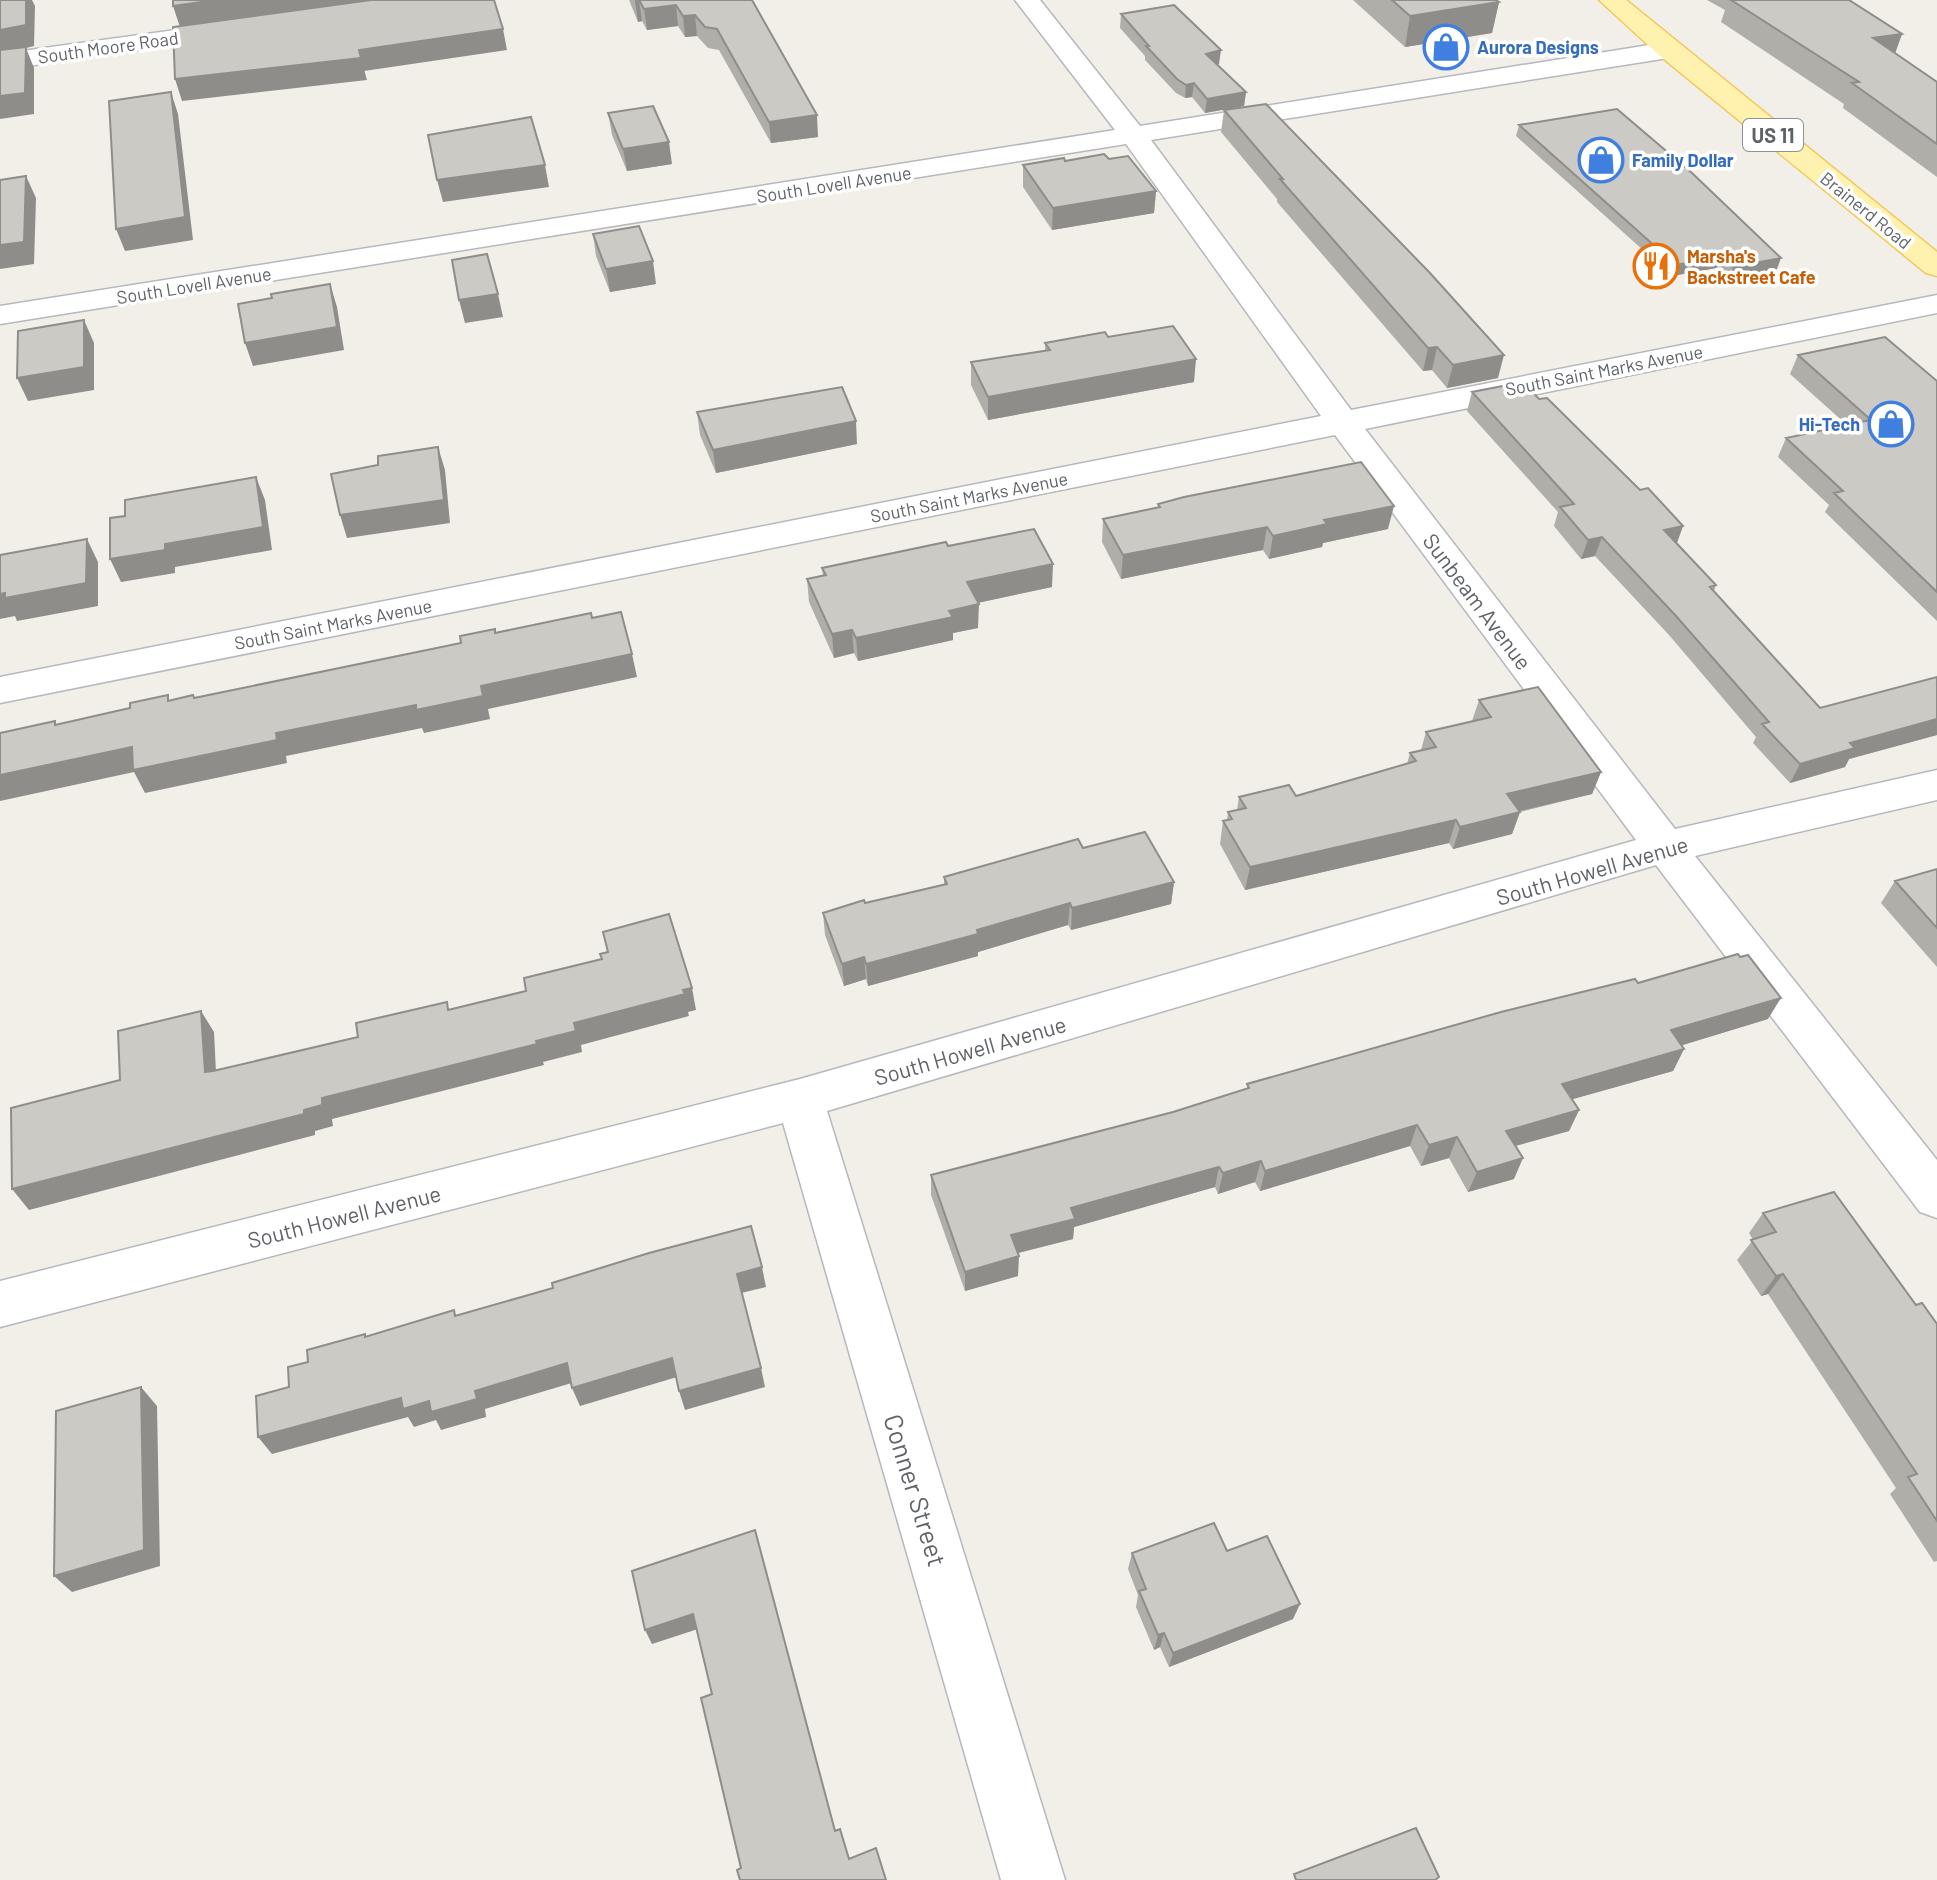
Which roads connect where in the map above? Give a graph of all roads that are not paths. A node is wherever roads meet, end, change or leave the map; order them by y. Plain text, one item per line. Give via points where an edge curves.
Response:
1 (1027, 0) edge
2 (1611, 0) edge
3 (251, 28) edge
4 (1668, 50) junction
5 (0, 62) edge
6 (1135, 137) junction
7 (1937, 267) edge
8 (1937, 304) edge
9 (0, 315) edge
10 (1343, 423) junction
11 (0, 690) edge
12 (1937, 785) edge
13 (1665, 847) junction
14 (800, 1099) junction
15 (1937, 1197) edge
16 (0, 1304) edge
17 (1033, 1880) edge

1 - 6 street, Sunbeam Avenue
2 - 4 main road, Brainerd Road / US 11
3 - 5 street, South Moore Road
4 - 6 street, South Lovell Avenue
4 - 7 main road, Brainerd Road / US 11
6 - 9 street, South Lovell Avenue
6 - 10 street, Sunbeam Avenue
8 - 10 street, South Saint Marks Avenue
10 - 11 street, South Saint Marks Avenue
10 - 13 street, Sunbeam Avenue
12 - 13 street, South Howell Avenue
13 - 14 street, South Howell Avenue
13 - 15 street, Sunbeam Avenue
14 - 16 street, South Howell Avenue
14 - 17 street, Conner Street

